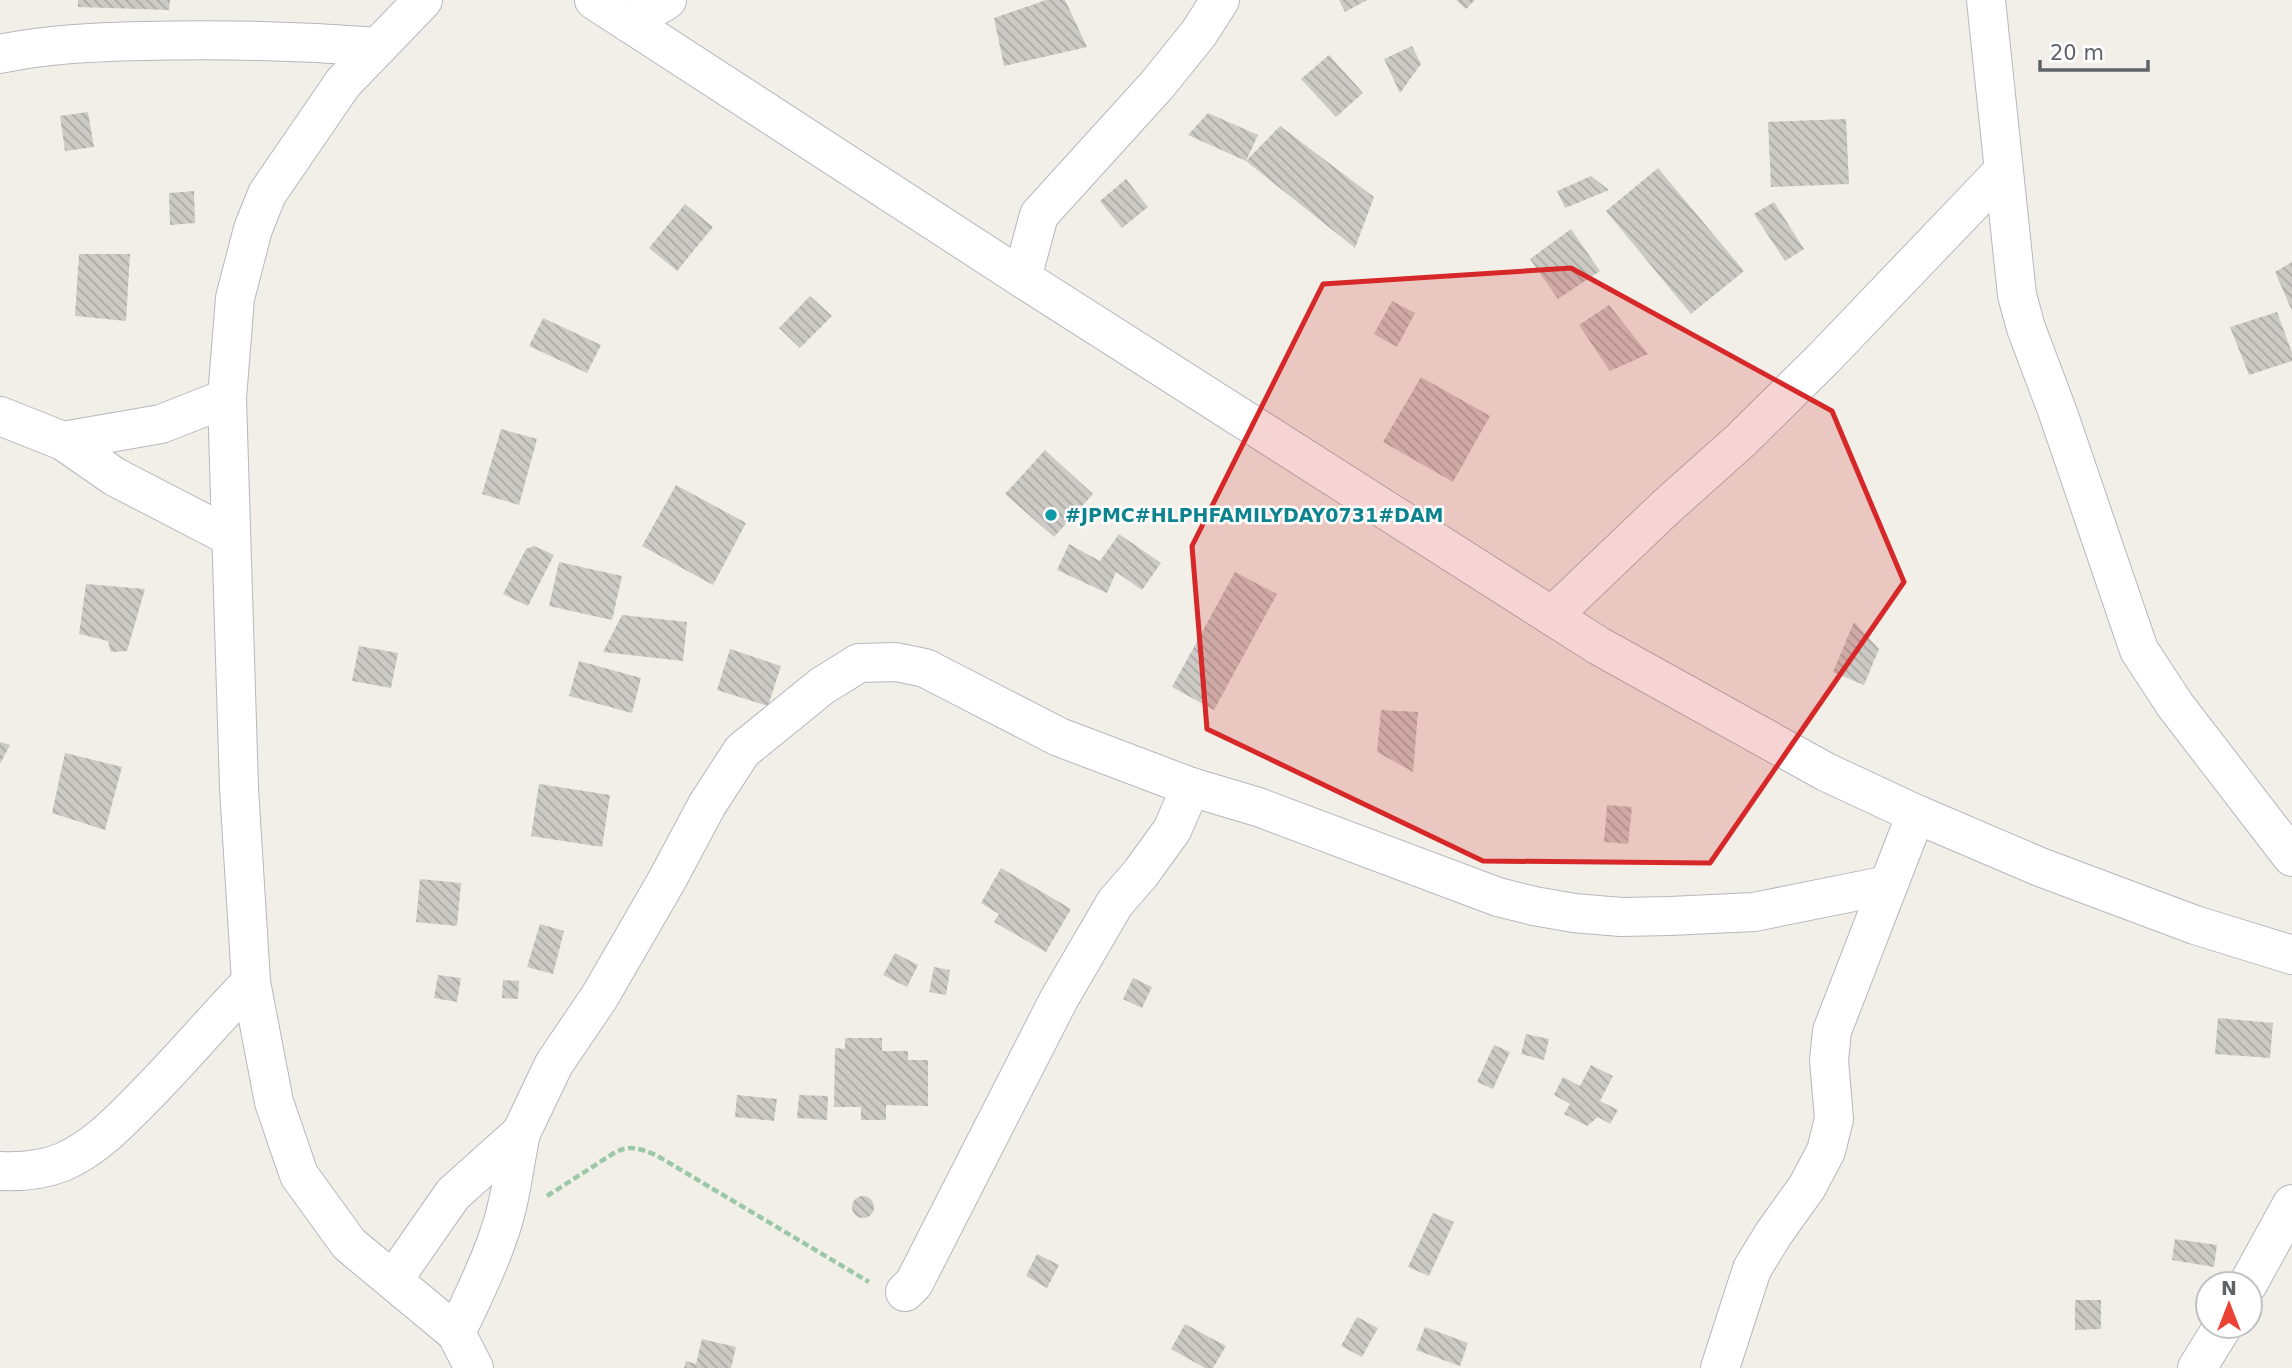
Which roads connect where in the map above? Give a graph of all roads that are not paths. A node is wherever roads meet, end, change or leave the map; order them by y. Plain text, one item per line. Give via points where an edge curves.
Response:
1 (423, 0) edge
2 (594, 0) edge
3 (667, 0) edge
4 (1220, 0) edge
5 (1986, 0) edge
6 (629, 23) junction
7 (379, 47) junction
8 (0, 54) edge
9 (2003, 171) junction
10 (1022, 278) junction
11 (227, 398) junction
12 (0, 416) edge
13 (63, 441) junction
14 (231, 537) junction
15 (1552, 616) junction
16 (1191, 787) junction
17 (1916, 814) junction
18 (2292, 856) edge
19 (1888, 885) junction
20 (2292, 955) edge
21 (251, 982) junction
22 (521, 1133) junction
23 (0, 1171) edge
24 (2292, 1204) edge
25 (2256, 1270) edge
26 (393, 1280) junction
27 (905, 1292) road end
28 (456, 1334) junction
29 (2214, 1340) edge
30 (474, 1368) edge
31 (1720, 1368) edge
32 (2196, 1368) edge

1 - 7 street
2 - 6 street
3 - 6 street
4 - 10 street via 1157,85 1039,215
5 - 9 street
6 - 10 street
7 - 8 street via 204,39 92,43
7 - 11 street via 343,83 267,194 234,298
9 - 15 street via 1740,441
9 - 18 street via 2017,295 2026,328 2139,650 2175,705
10 - 15 street
11 - 13 street via 161,424
11 - 14 street
12 - 13 street
13 - 14 street via 115,477
14 - 21 street
15 - 17 street via 1826,772
16 - 19 street via 1258,807 1498,897 1574,913 1621,917 1754,912
16 - 22 street via 1059,737 925,668 896,662 859,663 822,686 742,751 607,984 554,1064
16 - 27 street via 1172,830 1115,903 1059,999 914,1283
17 - 19 street
17 - 20 street via 2052,872
19 - 31 street via 1832,1031 1829,1060 1834,1119 1826,1151 1807,1188 1752,1269
21 - 23 street via 98,1142 62,1162 24,1172
21 - 26 street via 274,1102 299,1175 349,1244
22 - 26 street via 453,1194
22 - 28 street via 506,1210
24 - 25 street
26 - 28 street
28 - 30 street
29 - 32 street

